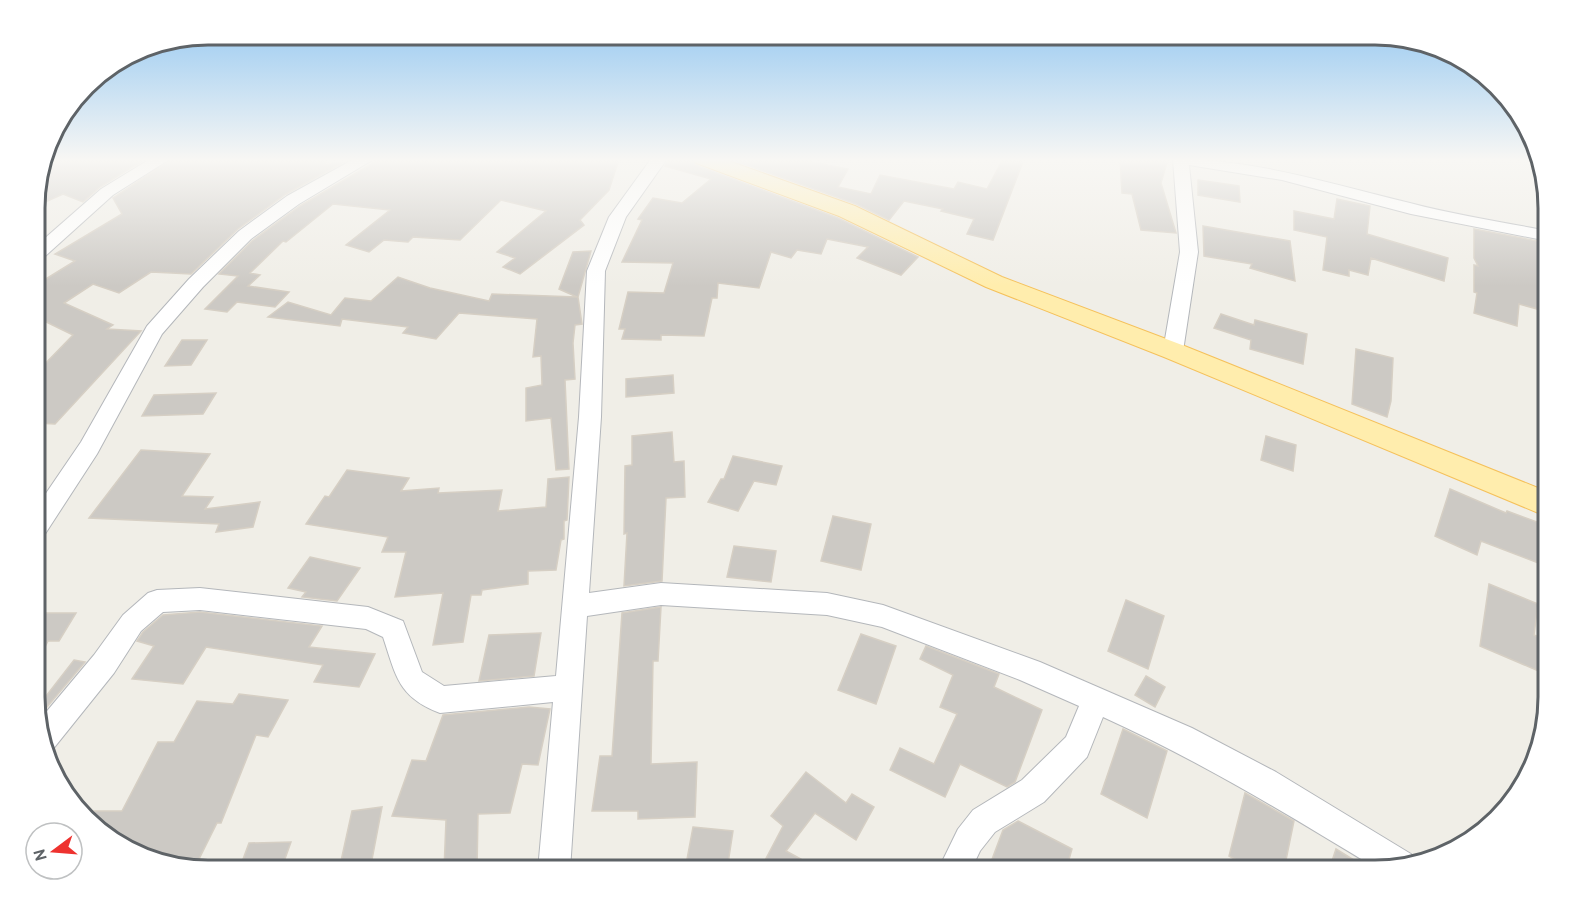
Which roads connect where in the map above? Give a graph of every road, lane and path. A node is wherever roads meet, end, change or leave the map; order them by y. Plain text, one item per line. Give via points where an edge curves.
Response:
1 (97, 201) edge
2 (291, 201) edge
3 (629, 201) edge
4 (820, 201) edge
5 (1185, 201) edge
6 (1381, 201) edge
7 (1538, 234) edge
8 (45, 247) edge
9 (1173, 351) junction
10 (1538, 501) edge
11 (45, 513) edge
12 (576, 606) junction
13 (568, 688) junction
14 (1096, 700) junction
15 (49, 732) edge
16 (555, 860) edge
17 (959, 860) edge
18 (1386, 860) edge

1 - 8 street
2 - 11 street via 245,235 195,283 154,331 89,448
3 - 12 street via 618,217 596,271
4 - 9 main road via 994,282
5 - 9 street via 1189,252
6 - 7 street
9 - 10 main road
12 - 13 street
12 - 14 street via 661,594 827,604 904,624
13 - 15 street via 440,700 411,680 394,629 368,618 200,599 157,601 132,623
13 - 16 street
14 - 17 street via 1077,747 1033,791 984,821
14 - 18 street via 1182,738 1265,783

